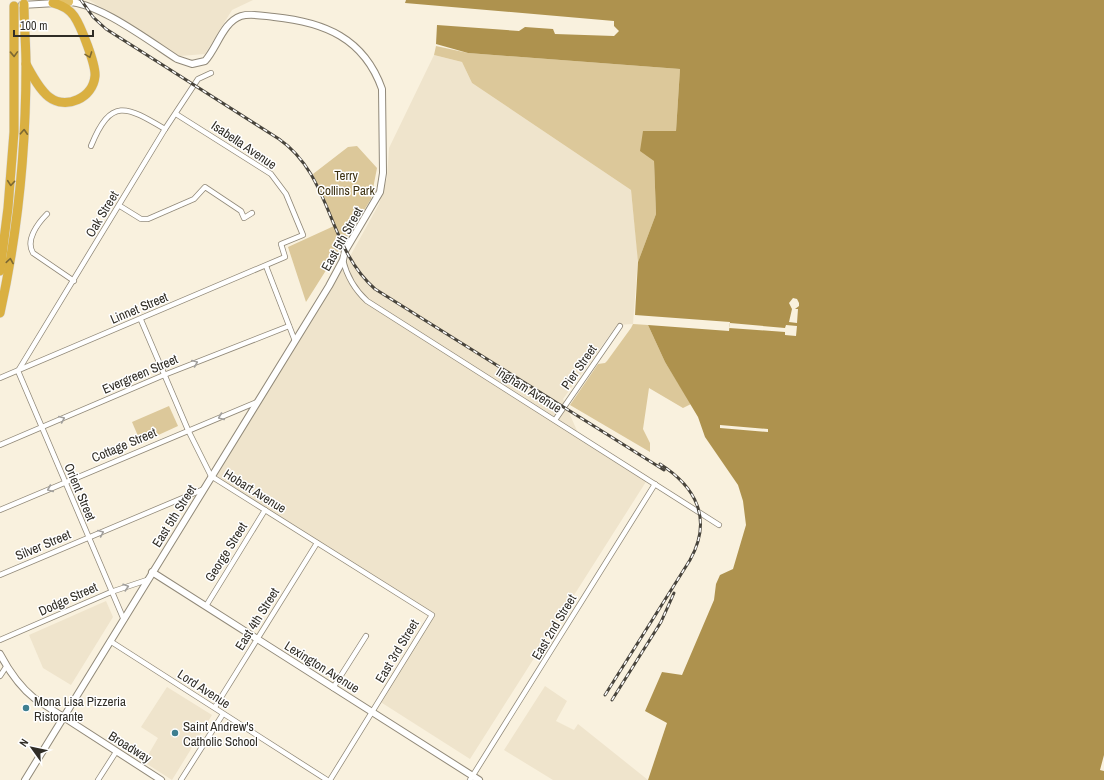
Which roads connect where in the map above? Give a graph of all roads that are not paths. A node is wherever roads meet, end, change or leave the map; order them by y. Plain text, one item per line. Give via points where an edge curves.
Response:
1 (66, 1) edge
2 (24, 2) edge
3 (14, 3) edge
4 (53, 3) junction
5 (26, 64) junction
6 (210, 73) dead end
7 (176, 114) junction
8 (165, 130) junction
9 (91, 146) dead end
10 (120, 206) junction
11 (47, 214) dead end
12 (252, 214) dead end
13 (285, 257) joint
14 (343, 260) junction
15 (266, 266) junction
16 (0, 271) edge
17 (74, 281) junction
18 (0, 313) edge
19 (141, 320) junction
20 (289, 326) junction
21 (620, 326) dead end
22 (295, 341) junction
23 (18, 372) junction
24 (164, 375) junction
25 (0, 378) edge
26 (257, 402) junction
27 (555, 420) junction
28 (41, 428) junction
29 (188, 430) junction
30 (0, 445) edge
31 (211, 476) junction
32 (64, 483) junction
33 (655, 484) junction
34 (204, 489) junction
35 (0, 510) edge
36 (265, 510) junction
37 (719, 524) dead end
38 (87, 539) junction
39 (317, 543) junction
40 (152, 572) junction
41 (0, 575) edge
42 (147, 580) junction
43 (111, 592) junction
44 (206, 606) junction
45 (432, 614) joint
46 (124, 620) junction
47 (366, 636) dead end
48 (257, 639) junction
49 (0, 640) edge
50 (110, 641) junction
51 (0, 654) edge
52 (6, 667) junction
53 (0, 676) edge
54 (333, 688) junction
55 (214, 708) junction
56 (372, 712) junction
57 (223, 714) junction
58 (63, 718) junction
59 (116, 752) junction
60 (472, 778) edge
61 (25, 780) edge
62 (98, 780) edge
63 (161, 780) edge
64 (181, 780) edge
65 (329, 780) edge
66 (480, 780) edge

1 - 4 street, East 5th Street
1 - 14 street, East 5th Street via 96,9 177,59 192,64 205,61 231,22 241,16 311,22 333,31 352,43 372,66 382,88 383,173 376,202 345,251
2 - 3 street, East 5th Street
2 - 4 street, East 5th Street
2 - 5 highway
3 -> 16 highway via 14,132 9,202
4 -> 5 highway via 68,10 78,24 93,66 93,84 89,92 75,101 57,101 42,89
18 -> 5 highway via 20,188
6 - 7 street, Oak Street via 198,79
7 - 8 street, Oak Street
7 - 13 street, Isabella Avenue via 260,166 279,184 303,235 281,244
8 - 9 street via 144,116 125,110 114,112 99,126
8 - 10 street, Oak Street
10 - 12 street via 141,219 148,219 188,202 199,195 205,187 241,211 244,218
10 - 17 street, Oak Street
11 - 17 street via 36,228 30,241 30,249 32,253
13 - 15 street, Linnet Street
14 - 22 street, East 5th Street
14 - 27 street, Ingham Avenue via 349,279 367,301
15 - 19 street, Linnet Street
15 - 20 street
17 - 23 street, Oak Street
19 - 23 street, Linnet Street
19 - 24 street, Hobart Avenue
20 - 22 street
24 -> 20 street, Evergreen Street
21 - 27 street, Pier Street
22 - 26 street, East 5th Street
23 - 25 street, Linnet Street
23 - 28 street, Orient Street
28 -> 24 street, Evergreen Street
24 - 29 street, Hobart Avenue
26 -> 29 street, Cottage Street
26 - 31 street, East 5th Street
27 - 33 street, Ingham Avenue
28 - 30 street, Evergreen Street
28 - 32 street, Orient Street
29 - 31 street, Hobart Avenue
29 - 32 street, Cottage Street
31 - 34 street, East 5th Street
31 - 36 street, Hobart Avenue
32 -> 35 street, Cottage Street
32 - 38 street, Orient Street
33 - 37 street, Ingham Avenue
33 - 60 street, East 2nd Street
38 -> 34 street, Silver Street
34 - 40 street, East 5th Street
36 - 39 street, Hobart Avenue
36 - 44 street, George Street
38 - 41 street, Silver Street
38 - 43 street, Orient Street
39 - 45 street, Hobart Avenue
39 - 48 street, East 4th Street
40 - 42 street, East 5th Street
40 - 44 street, Lexington Avenue
43 -> 42 street, Dodge Street
42 - 46 street, East 5th Street
43 - 46 street, Orient Street
43 - 49 street, Dodge Street
44 - 48 street, Lexington Avenue
45 - 56 street, East 3rd Street
46 - 50 street, East 5th Street
47 - 54 street
48 - 54 street, Lexington Avenue
48 - 55 street, East 4th Street
50 - 55 street, Lord Avenue
50 - 58 street, East 5th Street
51 - 52 street, Broadway
52 - 53 street
52 - 58 street, Broadway via 23,688
54 - 56 street, Lexington Avenue
55 - 57 street, Lord Avenue
56 - 60 street, Lexington Avenue
56 - 65 street, East 3rd Street
57 - 64 street
57 - 65 street, Lord Avenue
58 - 59 street, Broadway
58 - 61 street, East 5th Street
59 - 62 street
59 - 63 street, Broadway
60 - 66 street, Lexington Avenue

